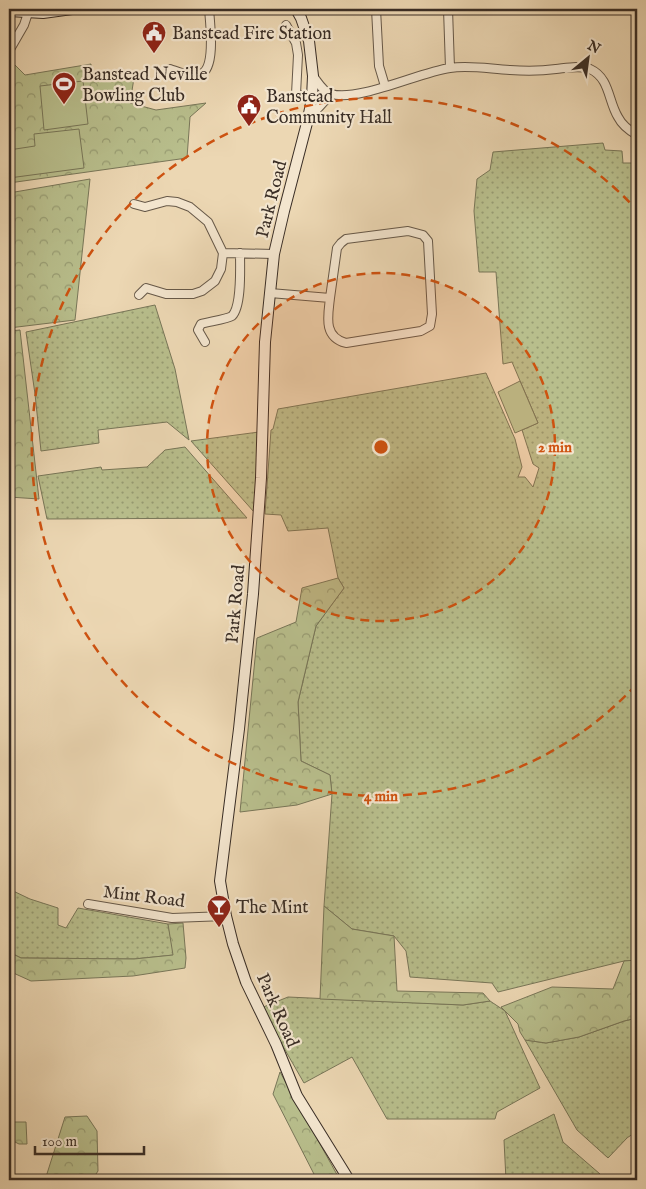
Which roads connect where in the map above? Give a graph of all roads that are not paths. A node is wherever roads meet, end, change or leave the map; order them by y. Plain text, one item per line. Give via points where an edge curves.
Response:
1 (72, 9) edge
2 (178, 9) edge
3 (209, 9) edge
4 (215, 9) edge
5 (283, 9) edge
6 (296, 9) edge
7 (376, 9) edge
8 (448, 9) edge
9 (9, 11) edge
10 (28, 13) junction
11 (286, 25) dead end
12 (309, 41) junction
13 (296, 44) junction
14 (9, 51) edge
15 (450, 68) junction
16 (170, 69) dead end
17 (312, 76) junction
18 (385, 86) junction
19 (331, 94) junction
20 (312, 98) junction
21 (308, 119) junction
22 (637, 135) edge
23 (134, 204) dead end
24 (223, 253) junction
25 (240, 253) junction
26 (274, 254) junction
27 (270, 293) junction
28 (139, 295) dead end
29 (330, 298) junction
30 (205, 342) dead end
31 (88, 904) dead end
32 (226, 916) junction
33 (349, 1180) edge

1 - 10 street
2 - 3 street
3 - 4 street
3 - 16 street via 211,50 204,73 192,75
4 - 5 street
6 - 12 street, Park Road
7 - 18 street via 379,66
8 - 15 street
9 - 10 street
10 - 14 street
11 - 13 street
12 - 13 street
12 - 17 street, Park Road
13 - 20 street via 296,94
15 - 18 street
15 - 22 street via 536,71 567,67 591,70 603,80 621,122
17 - 19 street
17 - 20 street, Park Road
18 - 19 street via 350,95
19 - 21 street
20 - 21 street, Park Road
21 - 26 street, Park Road
23 - 24 street via 145,207 167,201 190,207 208,222
24 - 25 street
24 - 28 street via 216,281 202,291 166,294 146,288
25 - 26 street
25 - 30 street via 239,294 233,315 201,324 198,330
26 - 27 street, Park Road
27 - 29 street
27 - 32 street, Park Road via 253,585 220,881
29 - 29 street via 328,322 331,334 346,343 430,326 428,241 424,234 408,231 346,239 337,248
31 - 32 street, Mint Road via 172,918
32 - 33 street, Park Road via 246,982 297,1096

